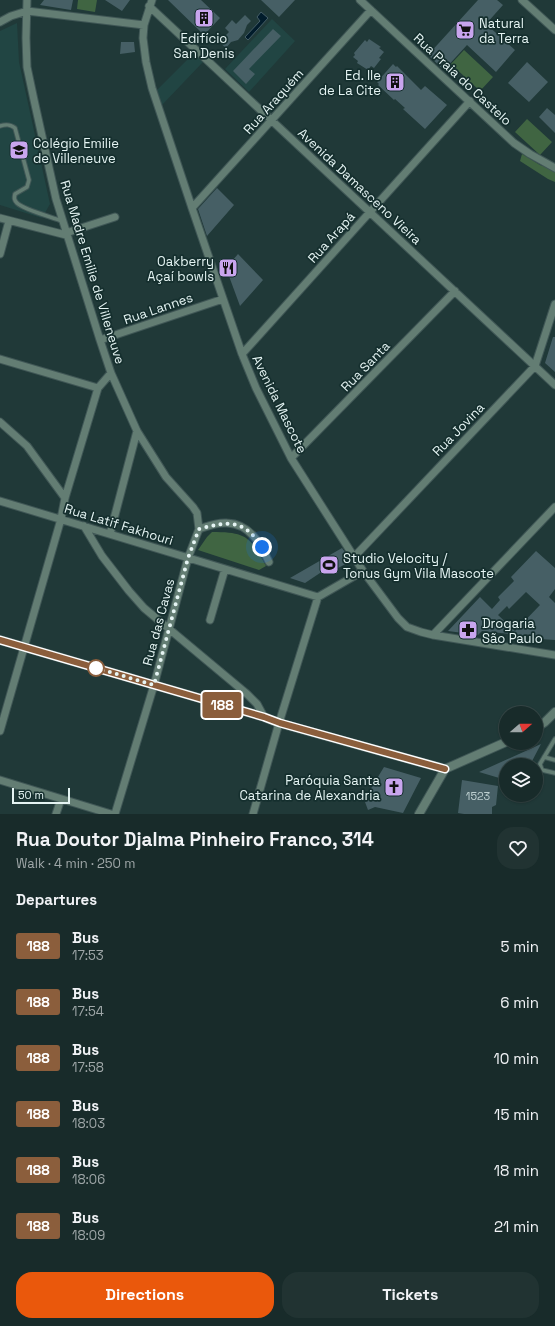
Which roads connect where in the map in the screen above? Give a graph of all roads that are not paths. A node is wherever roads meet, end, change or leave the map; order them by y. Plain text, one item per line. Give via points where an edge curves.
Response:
1 (27, 0) edge
2 (360, 0) edge
3 (522, 0) edge
4 (151, 3) edge
5 (371, 10) junction
6 (27, 11) junction
7 (0, 22) edge
8 (144, 25) junction
9 (555, 30) edge
10 (470, 101) junction
11 (272, 120) junction
12 (0, 126) edge
13 (555, 168) edge
14 (192, 208) junction
15 (370, 212) junction
16 (115, 216) dead end
17 (0, 218) edge
18 (9, 221) junction
19 (62, 221) junction
20 (66, 234) junction
21 (0, 254) edge
22 (455, 291) junction
23 (223, 298) junction
24 (555, 304) edge
25 (100, 340) junction
26 (242, 354) junction
27 (0, 359) edge
28 (535, 366) junction
29 (111, 374) junction
30 (555, 385) edge
31 (98, 388) junction
32 (0, 422) edge
33 (137, 431) junction
34 (291, 458) junction
35 (66, 498) junction
36 (0, 501) edge
37 (555, 507) edge
38 (61, 519) junction
39 (84, 526) junction
40 (199, 529) junction
41 (110, 534) junction
42 (354, 556) junction
43 (188, 558) junction
44 (269, 562) dead end
45 (225, 569) junction
46 (363, 571) junction
47 (318, 597) junction
48 (210, 620) dead end
49 (168, 629) junction
50 (433, 635) junction
51 (0, 640) edge
52 (25, 646) junction
53 (555, 655) edge
54 (154, 685) junction
55 (554, 716) edge
56 (264, 717) junction
57 (280, 723) junction
58 (543, 724) edge
59 (0, 731) edge
60 (555, 739) edge
61 (499, 745) edge
62 (544, 757) junction
63 (555, 760) edge
64 (445, 769) junction
65 (555, 773) edge
66 (0, 780) edge
67 (61, 799) junction
68 (56, 814) edge
69 (112, 814) edge
70 (115, 814) edge
71 (253, 814) edge
72 (419, 814) edge

1 - 6 street, Rua Madre Emilie de Villeneuve
2 - 5 street, Rua Praia do Castelo
3 - 9 street
4 - 8 street, Avenida Mascote
4 - 11 street, Avenida Damasceno Vieira
5 - 10 street, Rua Praia do Castelo
5 - 11 street, Rua Araquém
6 - 7 street
6 - 8 street
6 - 19 street, Rua Madre Emilie de Villeneuve via 27,66
8 - 14 street, Avenida Mascote via 146,62 152,88
10 - 13 street, Rua Praia do Castelo via 514,142
10 - 15 street, Rua Arapá
11 - 14 street, Rua Araquém
11 - 15 street, Avenida Damasceno Vieira
12 - 19 lane via 7,124 15,128 29,180 27,187 15,194 15,201
14 - 23 street, Avenida Mascote
15 - 22 street, Avenida Damasceno Vieira
15 - 26 street, Rua Arapá
16 - 20 street
17 - 18 street
18 - 20 street
18 - 21 street
19 - 20 street, Rua Madre Emilie de Villeneuve
20 - 25 street, Rua Madre Emilie de Villeneuve
22 - 28 street, Avenida Damasceno Vieira
22 - 34 street, Rua Santa
23 - 25 street, Rua Lannes
23 - 26 street, Avenida Mascote
24 - 28 street, Rua Jovina
25 - 29 street, Rua Madre Emilie de Villeneuve
26 - 34 street, Avenida Mascote
27 - 31 street
28 - 30 street, Avenida Damasceno Vieira
28 - 42 street, Rua Jovina
29 - 31 street
29 - 33 street, Rua Madre Emilie de Villeneuve
31 - 35 street
32 - 35 street via 27,446
33 - 40 street, Rua Madre Emilie de Villeneuve via 166,477 197,513
33 - 41 street
34 - 42 street, Avenida Mascote
35 - 38 street
36 - 38 street, Rua Latif Fakhouri
37 - 50 street
38 - 39 street, Rua Latif Fakhouri
38 - 52 street
39 - 41 street, Rua Latif Fakhouri
39 - 49 street via 102,556 129,591
40 - 43 street, Rua das Cavas
40 - 44 street via 215,524 235,524 256,538
41 - 43 street, Rua Latif Fakhouri
42 - 46 street, Avenida Mascote
43 - 45 street, Rua Latif Fakhouri
43 - 49 street, Rua das Cavas
45 - 47 street, Rua Latif Fakhouri
45 - 48 street
46 - 47 street
46 - 50 street, Avenida Mascote via 407,627
47 - 57 street
49 - 54 street, Rua das Cavas
49 - 56 street via 247,694 257,704
50 - 53 street, Avenida Mascote
51 - 52 street
52 - 54 street
52 - 59 street
54 - 56 street
54 - 70 street, Rua das Cavas
55 - 58 street
56 - 57 street
57 - 64 street
57 - 71 street
60 - 62 lane
61 - 64 street
62 - 63 lane
62 - 65 lane via 540,764 542,770
64 - 72 street
66 - 67 street
67 - 68 street
67 - 69 street

